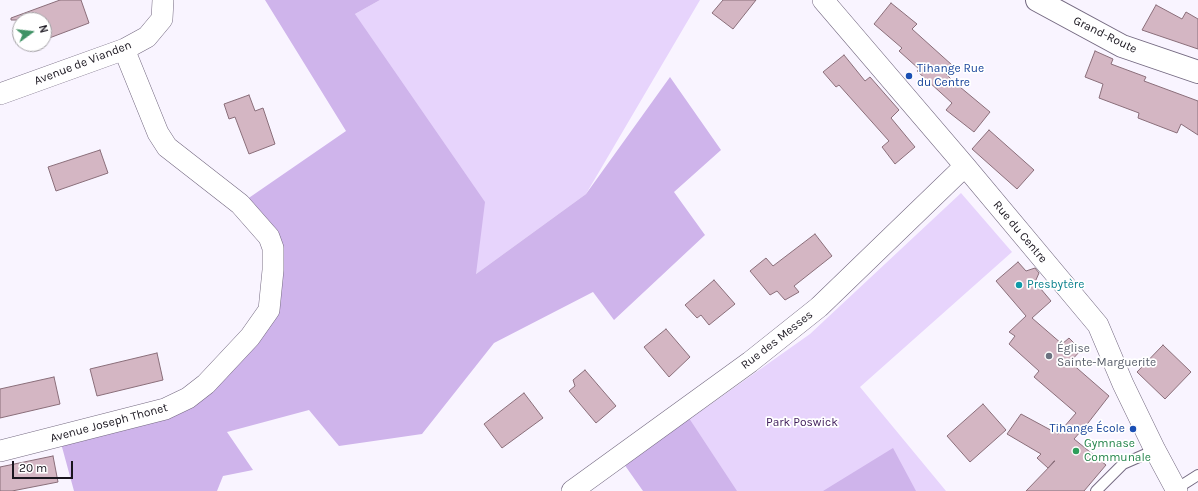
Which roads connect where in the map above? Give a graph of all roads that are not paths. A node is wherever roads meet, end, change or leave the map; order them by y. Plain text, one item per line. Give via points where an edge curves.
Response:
1 (163, 0) edge
2 (823, 0) edge
3 (1037, 0) edge
4 (125, 49) junction
5 (1198, 72) edge
6 (0, 94) edge
7 (965, 166) junction
8 (1155, 450) junction
9 (0, 451) edge
10 (1198, 475) edge
11 (1177, 490) edge
12 (572, 491) edge
13 (1096, 491) edge

1 - 4 street, Avenue de Vianden via 162,19 148,37
2 - 7 street, Rue du Centre
3 - 5 street, Grand-Route via 1122,46
4 - 6 street, Avenue de Vianden
4 - 9 street, Avenue Joseph Thonet via 158,133 167,147 240,204 269,237 274,248 269,310 250,337 206,384 188,398 165,409
7 - 8 street, Rue du Centre via 1098,325
7 - 12 street, Rue des Messes via 819,307 750,362
8 - 11 street, Rue du Centre
8 - 13 lane via 1123,464
10 - 11 lane

